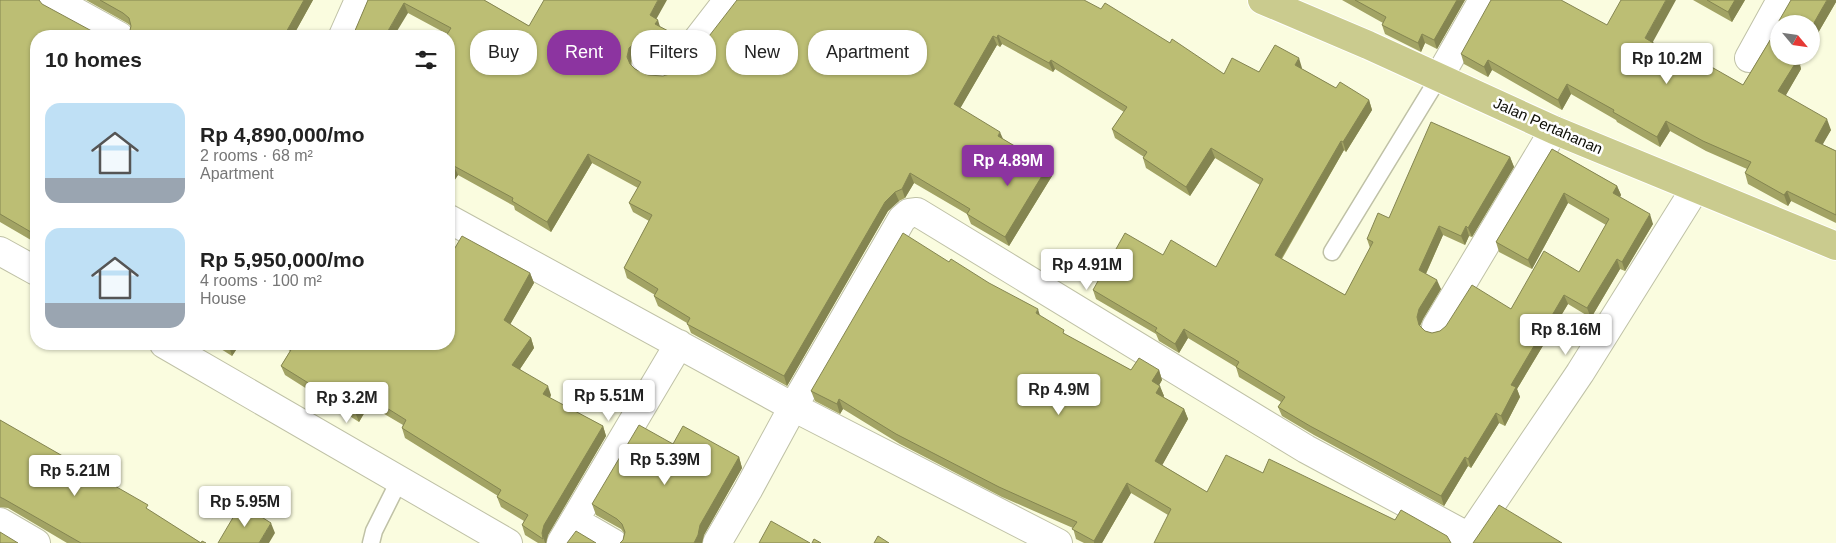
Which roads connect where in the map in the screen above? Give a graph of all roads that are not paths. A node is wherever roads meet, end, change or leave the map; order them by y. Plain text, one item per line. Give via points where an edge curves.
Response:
1 (54, 0) edge
2 (359, 0) edge
3 (728, 0) edge
4 (1262, 0) edge
5 (1483, 0) edge
6 (1781, 0) edge
7 (108, 30) edge
8 (346, 30) edge
9 (705, 30) edge
10 (1749, 58) dead end
11 (1439, 77) junction
12 (1554, 130) junction
13 (1695, 189) junction
14 (455, 222) edge
15 (1836, 246) edge
16 (0, 251) edge
17 (1332, 252) dead end
18 (30, 268) edge
19 (1436, 327) dead end
20 (679, 344) junction
21 (174, 350) edge
22 (793, 407) junction
23 (400, 479) junction
24 (0, 522) edge
25 (568, 532) edge
26 (1467, 540) edge
27 (36, 543) edge
28 (371, 543) edge
29 (508, 543) edge
30 (613, 543) edge
31 (717, 543) edge
32 (1058, 543) edge

1 - 7 street
2 - 8 street
3 - 9 street
4 - 11 main road, Jalan Pertahanan
5 - 11 street
6 - 10 street
11 - 12 main road, Jalan Pertahanan
11 - 17 lane
12 - 13 main road, Jalan Pertahanan
12 - 19 street
13 - 15 main road, Jalan Pertahanan
13 - 26 street via 1580,373
14 - 20 street
16 - 18 street
20 - 22 street
20 - 25 street
21 - 23 street
22 - 26 street via 902,220 909,213 917,212 1306,449
22 - 31 street
22 - 32 street
23 - 28 lane
23 - 29 street
24 - 27 street
25 - 30 street

